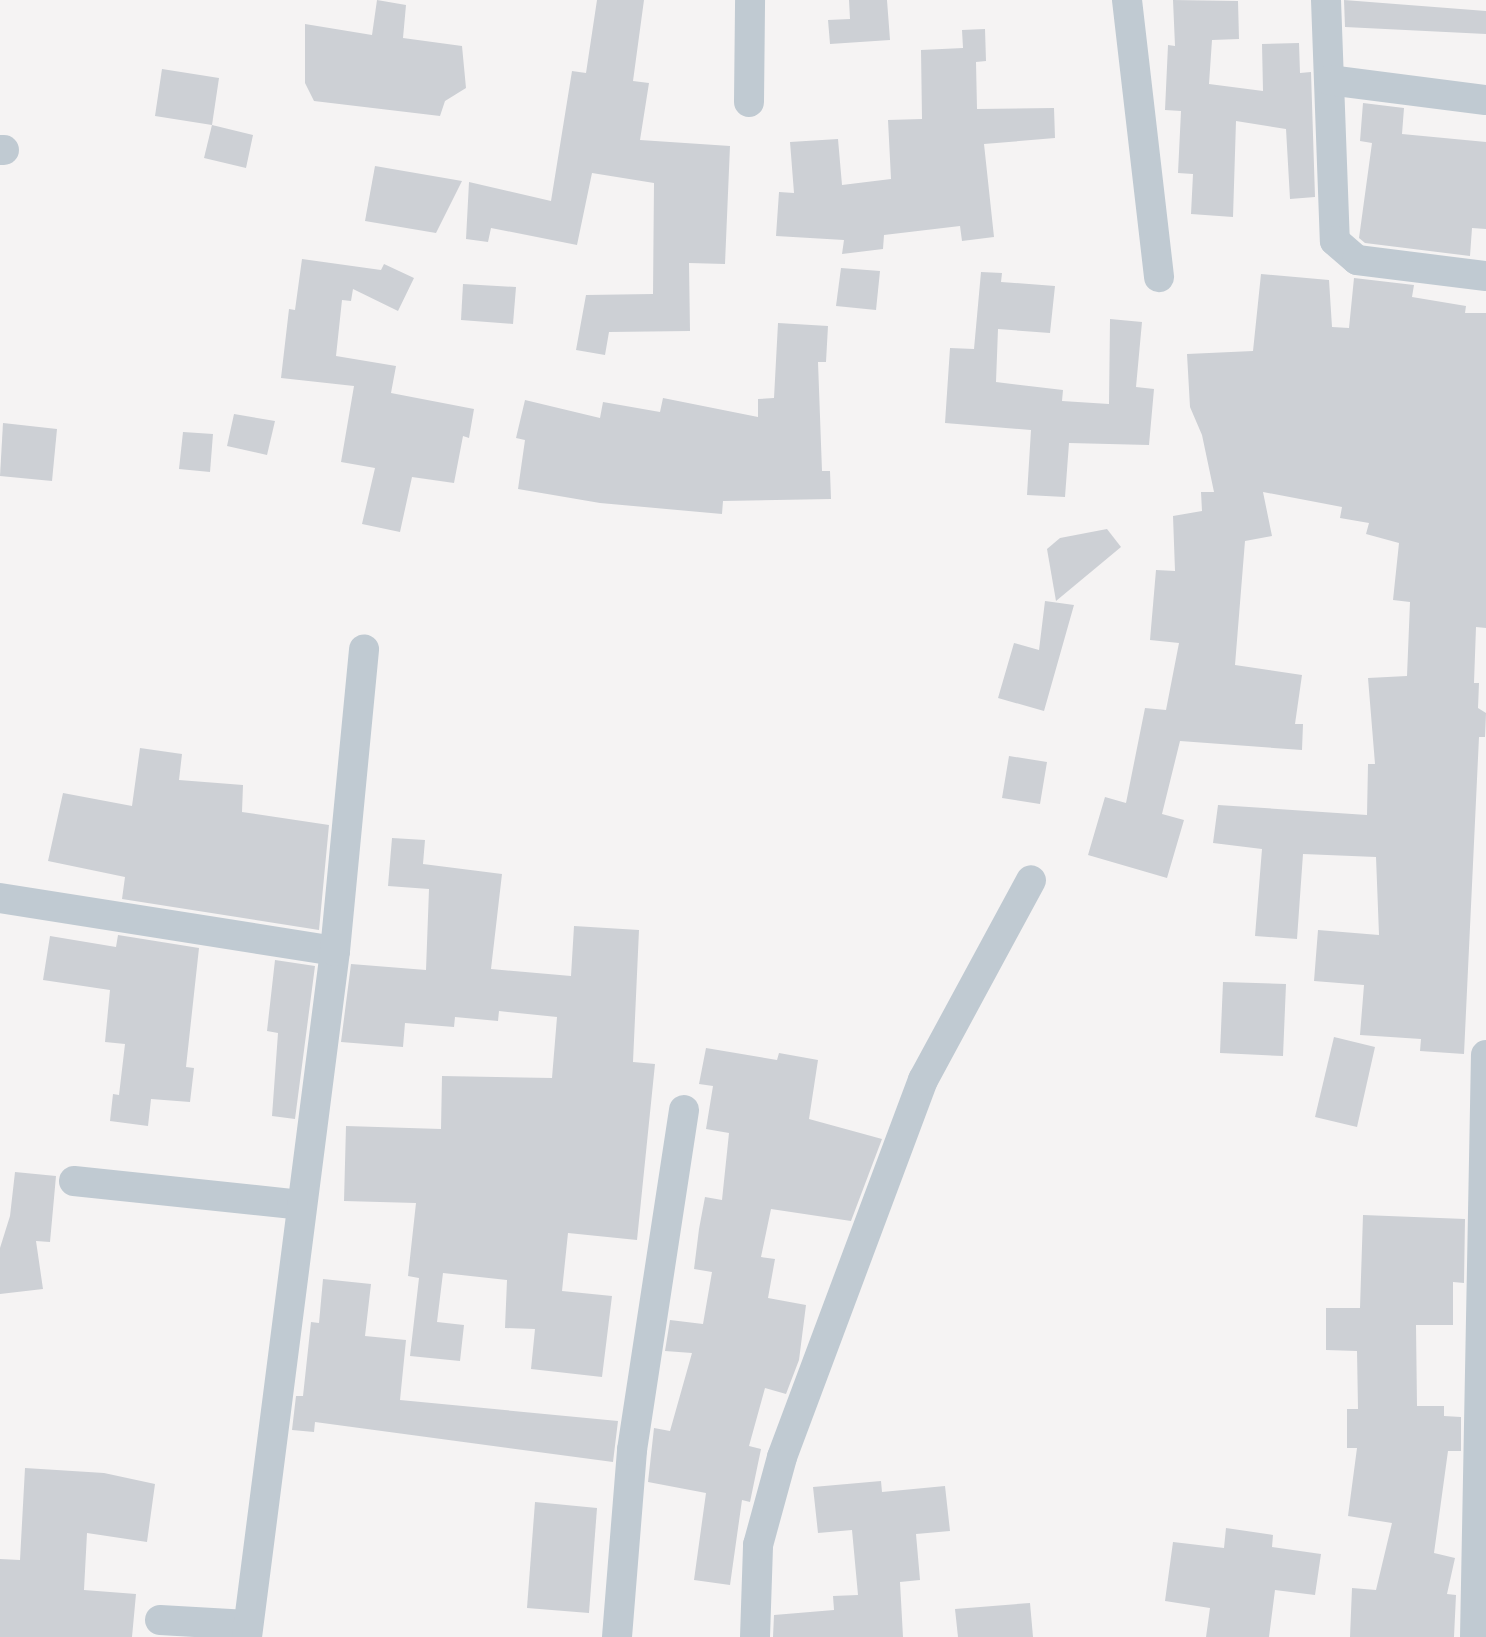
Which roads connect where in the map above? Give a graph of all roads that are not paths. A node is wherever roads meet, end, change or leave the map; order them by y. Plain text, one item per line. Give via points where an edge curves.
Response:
1 (750, 0) edge
2 (1127, 0) edge
3 (1326, 0) edge
4 (1329, 80) junction
5 (1486, 100) edge
6 (749, 102) dead end
7 (1486, 276) edge
8 (1159, 277) dead end
9 (364, 649) dead end
10 (1031, 880) dead end
11 (0, 898) edge
12 (335, 951) junction
13 (1486, 1055) edge
14 (684, 1110) dead end
15 (74, 1181) dead end
16 (301, 1205) junction
17 (160, 1620) dead end
18 (248, 1631) edge
19 (617, 1637) edge
20 (755, 1637) edge
21 (1475, 1637) edge

1 - 6 street
2 - 8 street
3 - 4 street
4 - 5 street
4 - 7 street via 1335,241 1341,251 1357,260
9 - 12 street
10 - 20 street via 923,1080 782,1457 758,1545
11 - 12 street
12 - 16 street
13 - 21 street
14 - 19 street via 632,1450
15 - 16 street
16 - 18 street
17 - 18 street

